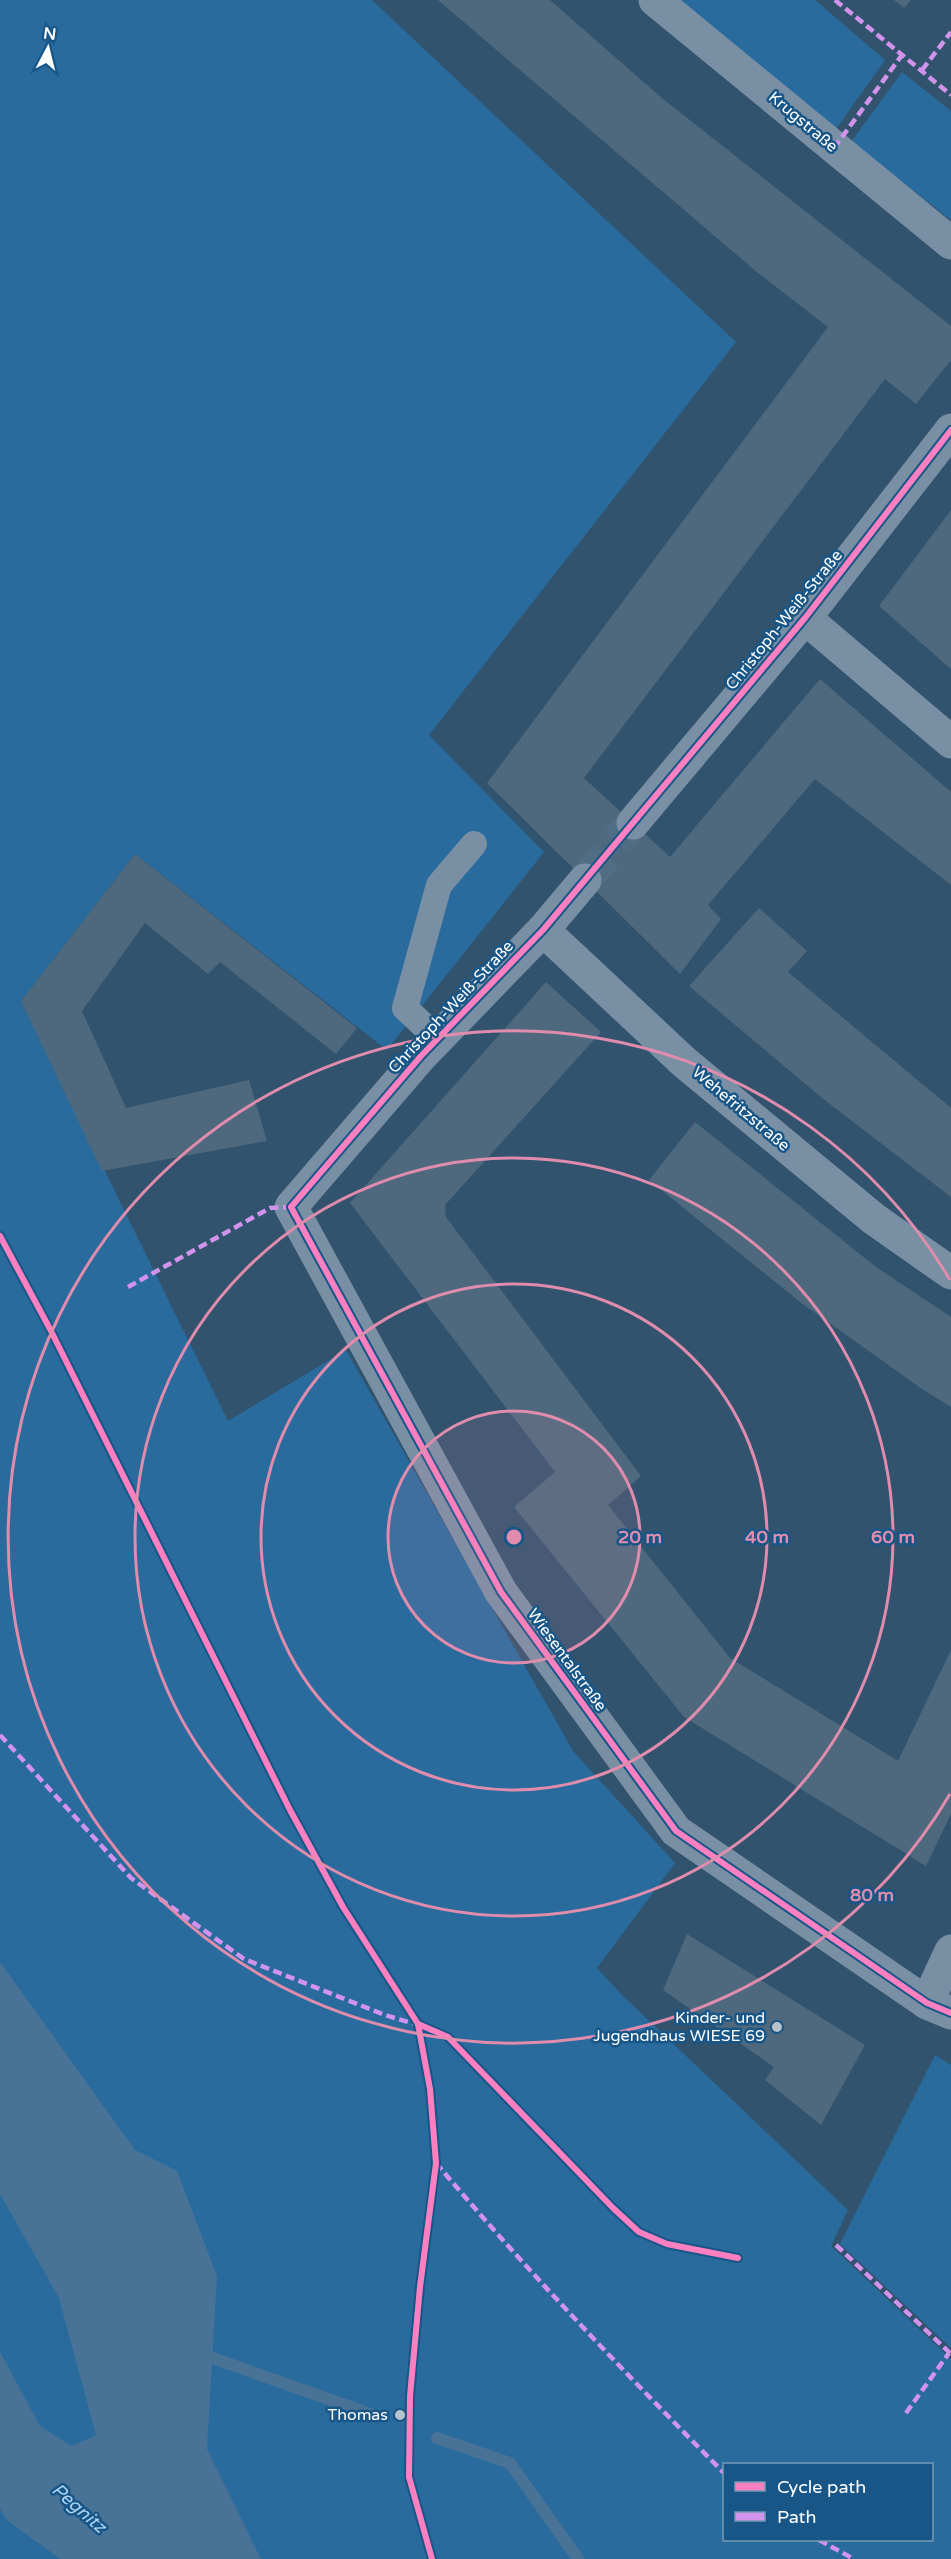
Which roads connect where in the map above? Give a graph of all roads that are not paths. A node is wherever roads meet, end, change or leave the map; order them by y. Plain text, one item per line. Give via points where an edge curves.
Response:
1 (655, 0) edge
2 (951, 243) edge
3 (951, 430) edge
4 (805, 618) junction
5 (951, 742) edge
6 (633, 823) tunnel mouth
7 (474, 844) dead end
8 (585, 880) tunnel mouth
9 (543, 930) junction
10 (438, 1038) junction
11 (291, 1207) joint
12 (951, 1273) edge
13 (951, 1951) edge
14 (939, 2008) edge

1 - 2 street, Krugstraße
3 - 4 street, Christoph-Weiß-Straße
4 - 5 street
4 - 6 street, Christoph-Weiß-Straße
7 - 10 lane via 439,885 405,1008
8 - 9 street, Christoph-Weiß-Straße
9 - 10 street, Christoph-Weiß-Straße
9 - 12 street, Wehefritzstraße via 684,1062 874,1219
10 - 11 street, Christoph-Weiß-Straße
11 - 14 street, Wiesentalstraße via 501,1593 676,1832
13 - 14 street

